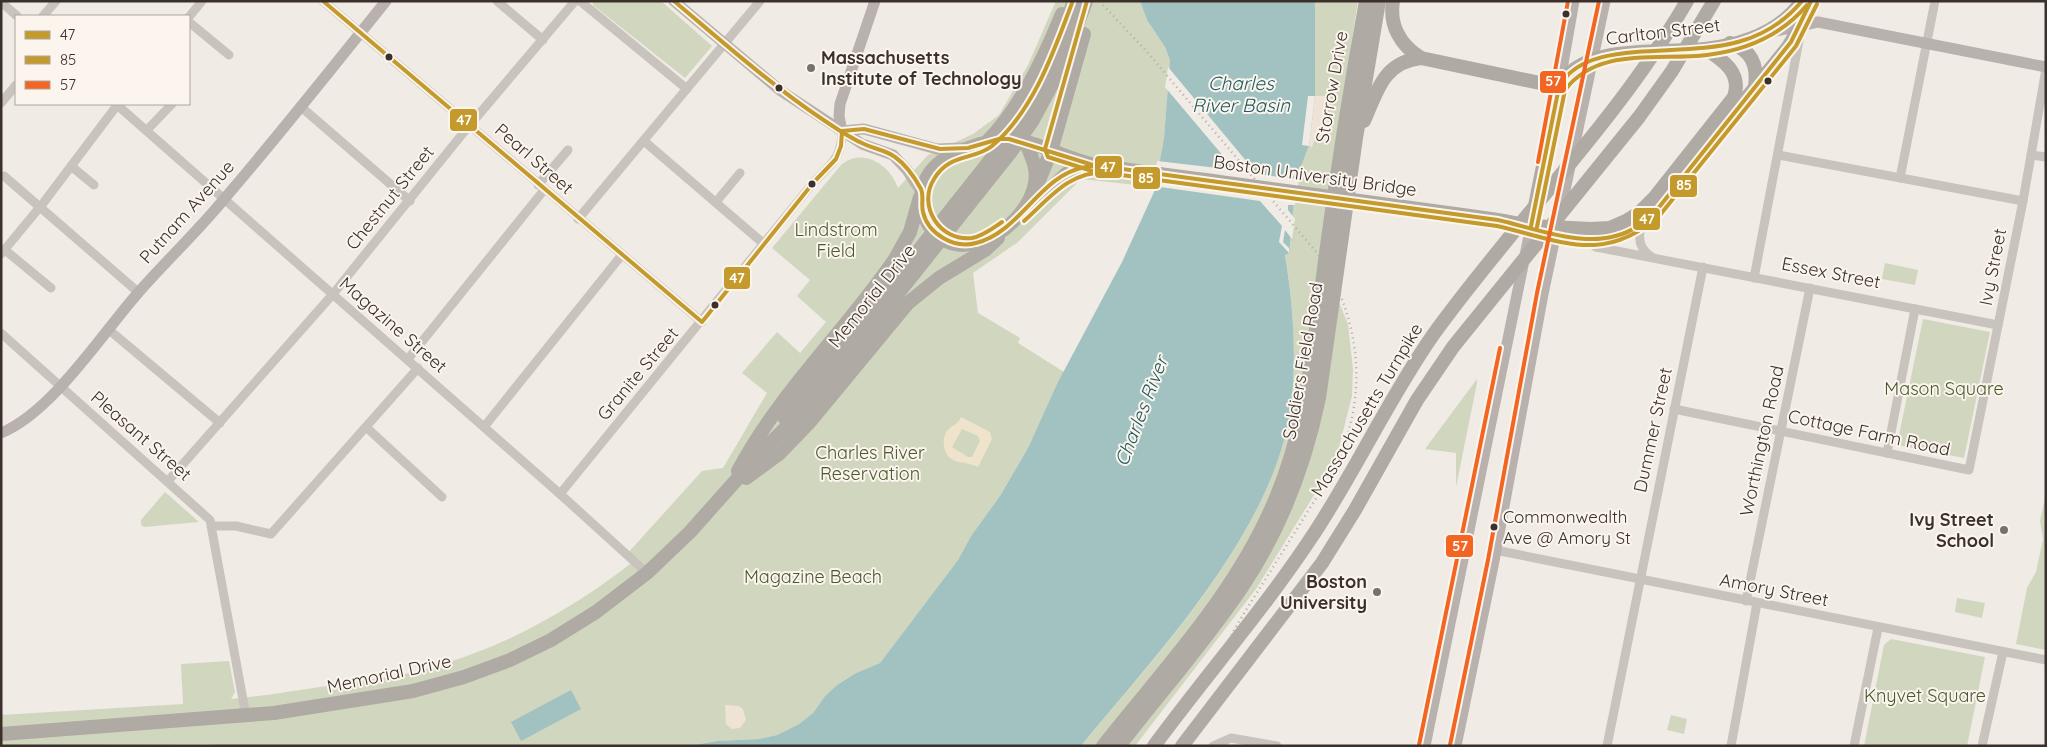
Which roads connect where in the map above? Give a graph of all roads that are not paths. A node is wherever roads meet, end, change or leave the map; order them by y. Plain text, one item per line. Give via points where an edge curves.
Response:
1 (56, 1) edge
2 (202, 1) edge
3 (323, 1) edge
4 (386, 1) edge
5 (497, 1) edge
6 (576, 1) edge
7 (580, 1) edge
8 (674, 1) edge
9 (760, 1) edge
10 (875, 1) edge
11 (1066, 1) edge
12 (1074, 1) edge
13 (1086, 1) edge
14 (1094, 1) edge
15 (1366, 1) edge
16 (1379, 1) edge
17 (1393, 1) edge
18 (1574, 1) edge
19 (1605, 1) edge
20 (1686, 1) edge
21 (1714, 1) edge
22 (1802, 1) edge
23 (1811, 1) edge
24 (1935, 1) edge
25 (1, 2) edge
26 (16, 15) edge
27 (44, 15) edge
28 (190, 16) edge
29 (190, 23) edge
30 (1802, 24) junction
31 (360, 33) junction
32 (1760, 35) junction
33 (543, 40) junction
34 (1402, 41) junction
35 (725, 44) junction
36 (1728, 44) junction
37 (1926, 44) junction
38 (1706, 49) junction
39 (229, 55) dead end
40 (1421, 58) junction
41 (1594, 60) junction
42 (2046, 68) edge
43 (1385, 76) junction
44 (15, 86) edge
45 (1559, 87) junction
46 (1755, 87) junction
47 (1046, 88) junction
48 (687, 90) junction
49 (1, 103) edge
50 (116, 105) edge
51 (118, 105) edge
52 (171, 105) edge
53 (300, 106) junction
54 (471, 126) junction
55 (148, 130) junction
56 (842, 130) junction
57 (1356, 138) junction
58 (644, 141) junction
59 (986, 143) junction
60 (1026, 143) junction
61 (968, 148) junction
62 (568, 150) dead end
63 (1052, 150) junction
64 (1778, 155) junction
65 (2031, 155) junction
66 (2046, 158) edge
67 (1094, 164) junction
68 (71, 166) junction
69 (740, 173) dead end
70 (4, 176) dead end
71 (1900, 178) junction
72 (1336, 180) joint
73 (94, 185) dead end
74 (541, 187) junction
75 (922, 193) junction
76 (225, 199) junction
77 (1030, 200) junction
78 (410, 201) junction
79 (2023, 201) junction
80 (716, 202) junction
81 (41, 207) junction
82 (1020, 216) junction
83 (578, 219) junction
84 (1641, 224) junction
85 (1531, 226) junction
86 (1006, 227) junction
87 (1556, 231) junction
88 (1589, 234) junction
89 (764, 244) junction
90 (3, 252) edge
91 (621, 256) junction
92 (1657, 259) junction
93 (1703, 267) junction
94 (1754, 278) junction
95 (51, 288) dead end
96 (1810, 288) junction
97 (138, 292) junction
98 (333, 294) junction
99 (1915, 309) junction
100 (702, 322) junction
101 (1998, 325) junction
102 (108, 329) junction
103 (1, 334) edge
104 (408, 359) junction
105 (418, 368) junction
106 (60, 386) junction
107 (1674, 409) junction
108 (220, 423) junction
109 (366, 427) junction
110 (484, 427) junction
111 (1780, 431) junction
112 (1, 433) edge
113 (1887, 453) junction
114 (1969, 470) joint
115 (168, 481) junction
116 (727, 491) junction
117 (560, 494) junction
118 (442, 496) dead end
119 (212, 526) junction
120 (1496, 550) junction
121 (647, 573) junction
122 (1640, 580) junction
123 (1746, 600) junction
124 (1757, 603) junction
125 (1878, 628) junction
126 (2003, 652) junction
127 (2046, 660) edge
128 (246, 716) junction
129 (1, 734) edge
130 (1103, 746) edge
131 (1119, 746) edge
132 (1154, 746) edge
133 (1182, 746) edge
134 (1212, 746) edge
135 (1277, 746) edge
136 (1425, 746) edge
137 (1456, 746) edge
138 (1607, 746) edge
139 (1731, 746) edge
140 (1854, 746) edge
141 (1982, 746) edge

1 - 27 street
2 - 28 street
3 - 31 street, Pearl Street
4 - 31 main road, Putnam Avenue
5 - 33 street
6 - 33 street, Chestnut Street
7 - 48 street
8 - 35 main road
9 - 35 street
10 - 56 main road via 840,104
11 - 59 highway via 1029,84 1006,122
12 - 47 highway, Memorial Drive
13 - 47 highway, Memorial Drive via 1066,56
14 - 63 highway
15 - 72 highway, Storrow Drive
16 - 57 highway, Storrow Drive
17 - 34 highway via 1393,24
18 - 45 main road
19 - 41 main road
20 - 132 highway, Massachusetts Turnpike via 1624,96 1433,335 1304,548
21 - 133 highway via 1657,92 1457,342 1425,388 1322,563
22 - 32 highway via 1782,23
23 - 30 highway
24 - 37 street
25 - 26 street
29 - 39 street
30 - 32 main road, Carlton Street
30 - 37 main road, Carlton Street via 1822,23
30 - 46 highway via 1790,45
30 - 64 street
31 - 53 main road, Putnam Avenue
31 - 54 street, Pearl Street
32 - 36 highway, Carlton Street
33 - 54 street, Chestnut Street
34 - 40 highway
34 - 43 highway
35 - 48 street
35 - 56 main road via 781,91
36 - 38 highway, Carlton Street
36 - 46 highway via 1742,48 1752,59 1756,71
37 - 42 main road, Carlton Street
37 - 71 street
38 - 41 highway, Carlton Street via 1612,55
38 - 88 highway via 1729,66 1735,80 1734,95 1726,108 1643,210 1616,226
40 - 43 highway via 1397,64
40 - 45 highway
41 - 45 highway, Carlton Street via 1570,72
41 - 87 main road
42 - 65 street, Ivy Street
43 - 57 highway
44 - 49 street
45 - 85 highway
46 - 84 highway via 1656,211
47 - 116 highway, Memorial Drive via 893,291
48 - 58 street
50 - 68 street
51 - 55 street, Magazine Street
52 - 55 street
53 - 76 main road, Putnam Avenue
53 - 78 street
54 - 74 street, Pearl Street
54 - 78 street, Chestnut Street
55 - 76 street, Magazine Street
56 - 61 main road via 864,130 937,149
56 - 75 main road via 862,144 893,155
56 - 89 street, Granite Street via 841,150 836,159
57 - 131 highway, Soldiers Field Road via 1319,398 1294,488 1277,527 1243,586
58 - 80 street
58 - 83 street
59 - 60 highway via 1004,139
59 - 61 highway
60 - 63 highway, Boston University Bridge
60 - 77 highway via 1036,172
61 - 75 highway via 937,164 926,179
62 - 74 street
63 - 67 highway, Boston University Bridge
63 - 77 highway
64 - 71 street
64 - 94 street
65 - 66 street
65 - 79 street, Ivy Street
67 - 82 highway, Boston University Bridge via 1066,174
67 - 85 highway, Boston University Bridge
68 - 73 street
68 - 81 street
69 - 80 street
70 - 81 street
71 - 79 street
72 - 130 highway, Soldiers Field Road via 1304,412 1280,490 1233,580
74 - 83 street, Pearl Street
74 - 104 street
75 - 86 highway via 927,222 948,241 975,243
75 - 116 highway via 900,252 767,421
76 - 97 main road, Putnam Avenue
76 - 98 street, Magazine Street
77 - 82 highway
78 - 98 street, Chestnut Street
79 - 101 street, Ivy Street
80 - 89 street
81 - 90 street
81 - 97 street
82 - 86 highway
83 - 91 street, Pearl Street
84 - 88 highway via 1616,237
84 - 92 street via 1640,245
85 - 87 highway
85 - 136 main road
86 - 116 highway via 985,250 939,278 908,303 797,436
87 - 88 highway
87 - 120 main road
88 - 92 street, Essex Street via 1596,247
89 - 100 street, Granite Street
90 - 95 street
91 - 100 street, Pearl Street
91 - 110 street
92 - 93 street, Essex Street
93 - 94 street, Essex Street
93 - 107 street, Dummer Street
94 - 96 street, Essex Street
96 - 99 street, Essex Street
96 - 111 street, Worthington Road
97 - 102 main road, Putnam Avenue
98 - 104 street, Magazine Street
98 - 108 street, Chestnut Street
99 - 101 street, Essex Street
99 - 113 street
100 - 117 street, Granite Street
101 - 114 street, Ivy Street
102 - 106 main road, Putnam Avenue
102 - 108 street
103 - 106 street, Pleasant Street
104 - 105 street, Magazine Street
105 - 109 street
105 - 110 street, Magazine Street
106 - 112 main road, Putnam Avenue via 35,413
106 - 115 street, Pleasant Street
107 - 111 street, Cottage Farm Road
107 - 122 street, Dummer Street
108 - 115 street, Chestnut Street
109 - 118 street
109 - 119 street via 271,534 236,526
110 - 117 street, Magazine Street
111 - 113 street, Cottage Farm Road
111 - 123 street, Worthington Road
113 - 114 street, Cottage Farm Road
115 - 119 street, Pleasant Street via 208,517
116 - 121 highway, Memorial Drive
117 - 121 street, Magazine Street
119 - 128 street
120 - 122 street, Amory Street
120 - 137 main road
121 - 128 highway, Memorial Drive via 610,603 567,631 520,656 471,675 371,699
122 - 123 street, Amory Street
122 - 138 street, Dummer Street
123 - 124 street, Amory Street
124 - 125 street, Amory Street
124 - 139 street
125 - 126 street, Amory Street
125 - 140 street
126 - 127 street, Amory Street
126 - 141 street
128 - 129 highway, Memorial Drive
134 - 135 street via 1230,738

